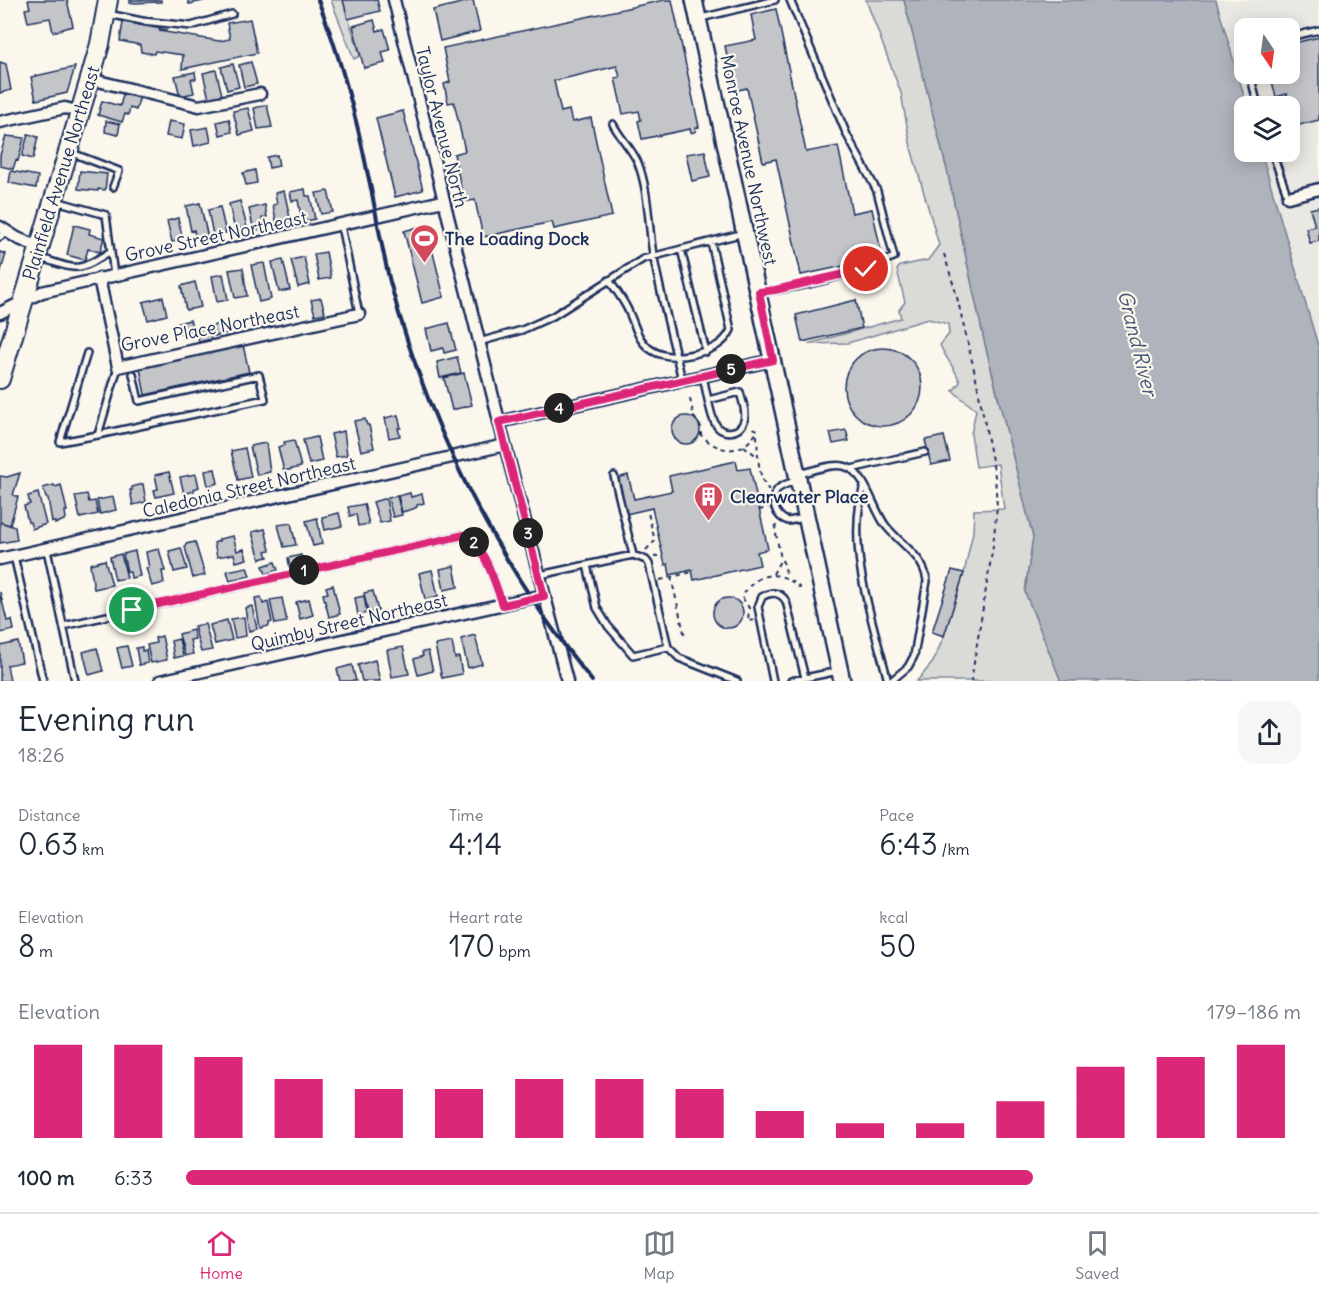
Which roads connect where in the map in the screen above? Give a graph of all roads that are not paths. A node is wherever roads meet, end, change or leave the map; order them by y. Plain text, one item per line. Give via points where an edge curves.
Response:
1 (394, 0) edge
2 (694, 0) edge
3 (775, 0) edge
4 (790, 0) edge
5 (107, 7) edge
6 (232, 14) dead end
7 (698, 19) junction
8 (1319, 30) edge
9 (1300, 35) edge
10 (90, 79) junction
11 (260, 94) dead end
12 (80, 112) junction
13 (0, 122) edge
14 (613, 124) dead end
15 (68, 151) junction
16 (1276, 162) edge
17 (113, 187) dead end
18 (1319, 189) edge
19 (1288, 196) joint
20 (53, 201) junction
21 (443, 201) junction
22 (341, 226) junction
23 (2, 232) edge
24 (746, 233) junction
25 (711, 242) junction
26 (681, 249) junction
27 (111, 251) junction
28 (38, 252) junction
29 (654, 256) junction
30 (114, 275) junction
31 (99, 278) junction
32 (609, 280) junction
33 (759, 292) junction
34 (23, 302) junction
35 (0, 313) edge
36 (359, 314) joint
37 (479, 342) junction
38 (706, 351) junction
39 (87, 353) dead end
40 (677, 358) junction
41 (773, 360) junction
42 (118, 367) junction
43 (133, 374) dead end
44 (703, 376) junction
45 (0, 379) edge
46 (682, 380) junction
47 (708, 400) junction
48 (499, 422) junction
49 (98, 435) junction
50 (505, 445) junction
51 (925, 452) dead end
52 (851, 469) junction
53 (614, 476) dead end
54 (798, 477) junction
55 (864, 486) junction
56 (807, 518) junction
57 (46, 550) junction
58 (633, 555) junction
59 (14, 556) junction
60 (0, 559) edge
61 (587, 566) junction
62 (539, 575) junction
63 (544, 596) junction
64 (503, 605) junction
65 (63, 626) junction
66 (668, 647) junction
67 (205, 676) edge
68 (841, 676) edge
69 (805, 678) junction
70 (43, 681) edge
71 (75, 681) edge
72 (160, 681) edge
73 (567, 681) edge
74 (737, 681) edge
75 (774, 681) edge
76 (791, 681) edge
77 (889, 681) edge

1 - 21 street, Taylor Avenue North
2 - 7 main road, Monroe Avenue Northwest
3 - 7 lane
4 - 33 lane via 847,135 877,191 894,257 866,269
5 - 6 lane via 141,21 191,27
5 - 10 main road, Plainfield Avenue Northeast
7 - 24 main road, Monroe Avenue Northwest
8 - 9 lane
10 - 11 street via 199,106
10 - 12 main road, Plainfield Avenue Northeast
12 - 13 street via 65,108
12 - 15 main road, Plainfield Avenue Northeast
14 - 29 lane via 638,164 649,206
15 - 17 lane via 119,171
15 - 20 main road, Plainfield Avenue Northeast
16 - 19 lane
18 - 19 street
20 - 27 lane via 106,215
20 - 28 main road, Plainfield Avenue Northeast
21 - 22 street, Grove Street Northeast
21 - 37 street, Taylor Avenue North
22 - 30 street, Grove Street Northeast
22 - 36 lane
23 - 28 street
24 - 25 lane
24 - 33 main road, Monroe Avenue Northwest
25 - 26 lane
25 - 38 lane via 731,330 721,345
26 - 29 lane
26 - 38 lane
27 - 28 lane via 83,268 74,268
27 - 30 lane
28 - 34 main road, Plainfield Avenue Northeast
29 - 32 lane
29 - 40 lane
30 - 31 street, Grove Street Northeast
31 - 34 street, Grove Street Northeast via 42,292
31 - 42 street, Grove Place Northeast
32 - 37 lane via 554,316
32 - 40 lane via 646,345 665,357
33 - 41 main road, Monroe Avenue Northwest
34 - 35 street, Grove Street Northeast
34 - 45 main road, Plainfield Avenue Northeast
36 - 42 street, Grove Place Northeast
37 - 48 street, Taylor Avenue North
38 - 40 lane
39 - 49 lane via 60,442
40 - 46 lane
41 - 44 street
41 - 54 main road, Monroe Avenue Northwest
42 - 49 lane
43 - 49 lane via 139,401 259,375 265,399
44 - 46 street
44 - 47 lane
46 - 48 street
47 - 47 lane via 720,430 736,431 744,424 746,415 740,392
48 - 50 street, Taylor Avenue North
50 - 57 street, Caledonia Street Northeast
50 - 62 street, Taylor Avenue North
51 - 52 lane
52 - 54 lane via 838,466
52 - 55 lane
53 - 58 lane
54 - 56 main road, Monroe Avenue Northwest
54 - 56 lane via 780,487 774,496 775,507 779,516 788,521
55 - 77 lane via 858,505 861,570
55 - 77 lane via 886,526 926,571 914,656 908,667
56 - 68 main road, Monroe Avenue Northwest
57 - 59 street, Caledonia Street Northeast
57 - 65 lane
58 - 61 lane
58 - 66 lane via 649,564
59 - 60 street, Caledonia Street Northeast
59 - 70 lane
61 - 62 lane
61 - 66 lane via 597,608 633,655
62 - 63 street, Taylor Avenue North
63 - 64 street, Quimby Street Northeast
63 - 73 street, Taylor Avenue North
64 - 65 lane via 486,562 472,540 464,535
64 - 67 street, Quimby Street Northeast
65 - 71 lane
66 - 74 lane via 679,658
67 - 72 street, Quimby Street Northeast
68 - 69 lane
69 - 75 lane via 786,601 773,593 762,597 758,607
69 - 76 lane

